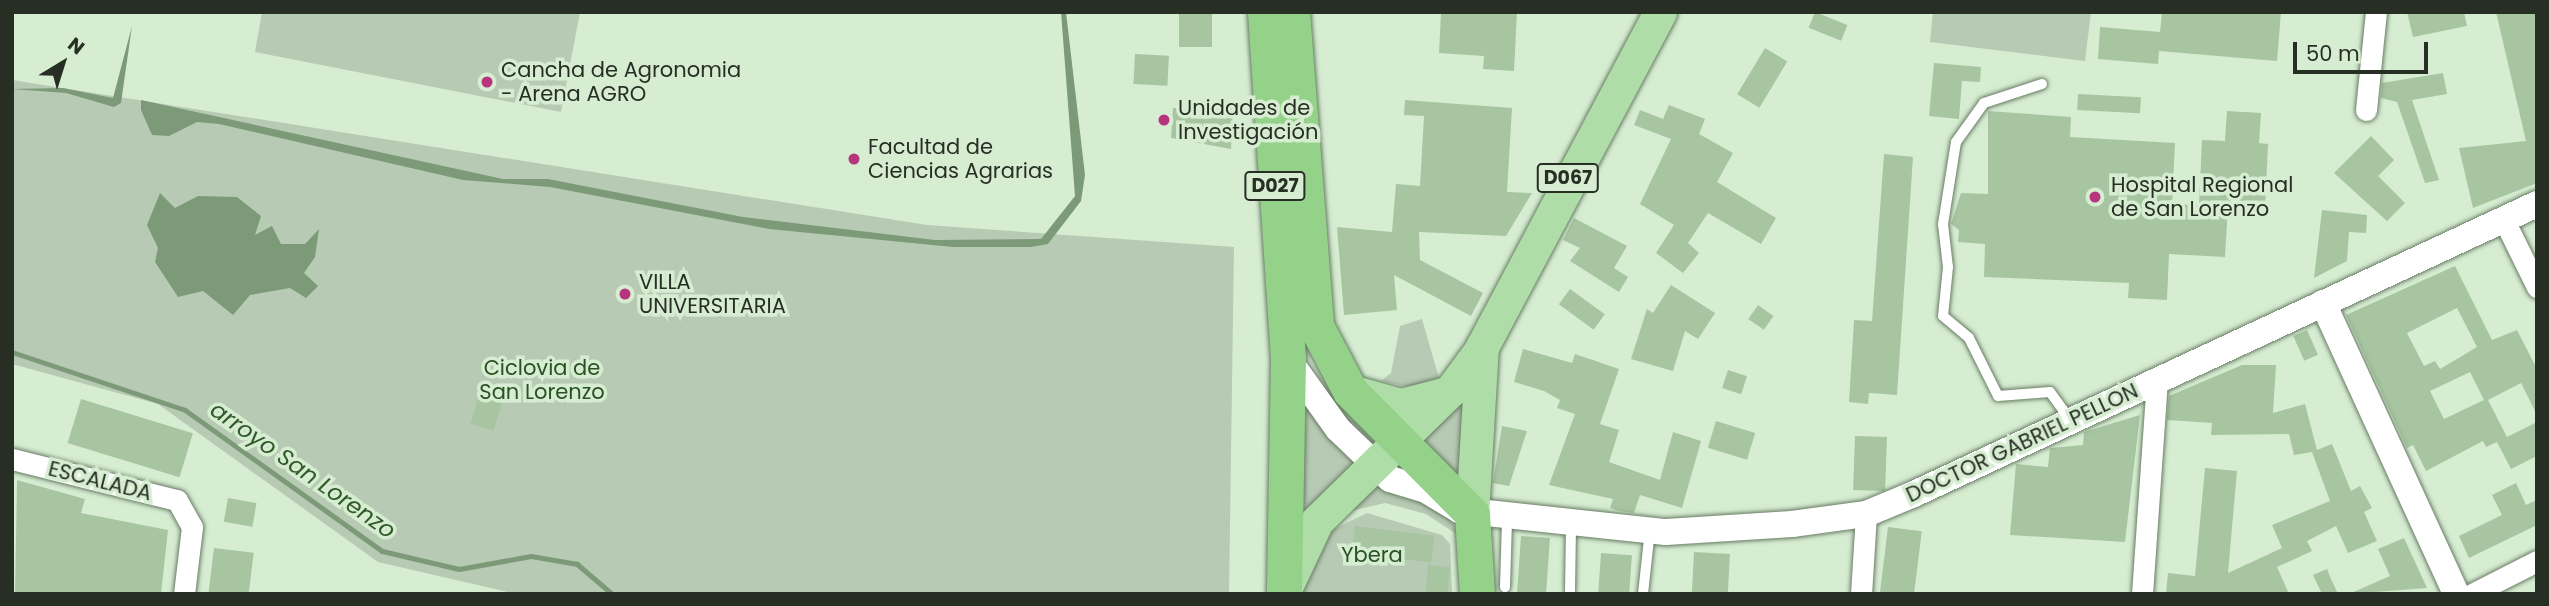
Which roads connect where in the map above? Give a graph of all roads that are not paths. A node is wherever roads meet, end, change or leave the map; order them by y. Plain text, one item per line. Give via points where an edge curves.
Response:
1 (1265, 12) edge
2 (1292, 12) edge
3 (1660, 12) edge
4 (2376, 12) edge
5 (2042, 84) dead end
6 (2365, 110) dead end
7 (2537, 204) edge
8 (2504, 220) junction
9 (2537, 288) edge
10 (2323, 303) junction
11 (1482, 347) junction
12 (1288, 359) junction
13 (2157, 380) junction
14 (1451, 390) junction
15 (1335, 398) junction
16 (2070, 420) junction
17 (1385, 453) junction
18 (12, 459) edge
19 (1472, 514) junction
20 (1866, 514) junction
21 (1507, 518) junction
22 (1571, 524) junction
23 (1650, 530) junction
24 (2537, 561) edge
25 (1491, 591) edge
26 (1570, 591) dead end
27 (1284, 593) edge
28 (184, 594) edge
29 (1643, 594) edge
30 (1861, 594) edge
31 (2142, 594) edge
32 (2456, 594) edge
33 (2472, 594) edge

1 - 12 highway, D027
2 - 15 highway, D027 via 1308,291
3 - 11 main road, D067
4 - 6 street
5 - 16 lane via 1984,103 1956,142 1943,224 1948,267 1943,316 1969,338 1998,396 2050,392
7 - 8 street, DOCTOR GABRIEL PELLON
8 - 9 street
8 - 10 street, DOCTOR GABRIEL PELLON
10 - 13 street, DOCTOR GABRIEL PELLON
10 - 32 street
11 - 14 main road, D067
11 - 19 main road, D067
12 - 15 street
12 - 27 highway, D027
13 - 16 street, DOCTOR GABRIEL PELLON
13 - 31 street
14 - 15 main road via 1401,405
14 - 17 main road, D067
15 - 17 highway, D027
16 - 20 street, DOCTOR GABRIEL PELLON
17 - 19 highway, D027
17 - 27 main road, D067 via 1317,521
18 - 28 street, ESCALADA via 186,507 192,527
19 - 21 street, DOCTOR GABRIEL PELLON
19 - 25 highway
20 - 23 street, DOCTOR GABRIEL PELLON via 1713,533
20 - 30 street
21 - 22 street, DOCTOR GABRIEL PELLON
21 - 25 lane
22 - 23 street, DOCTOR GABRIEL PELLON
22 - 26 lane
23 - 29 lane
24 - 33 street

